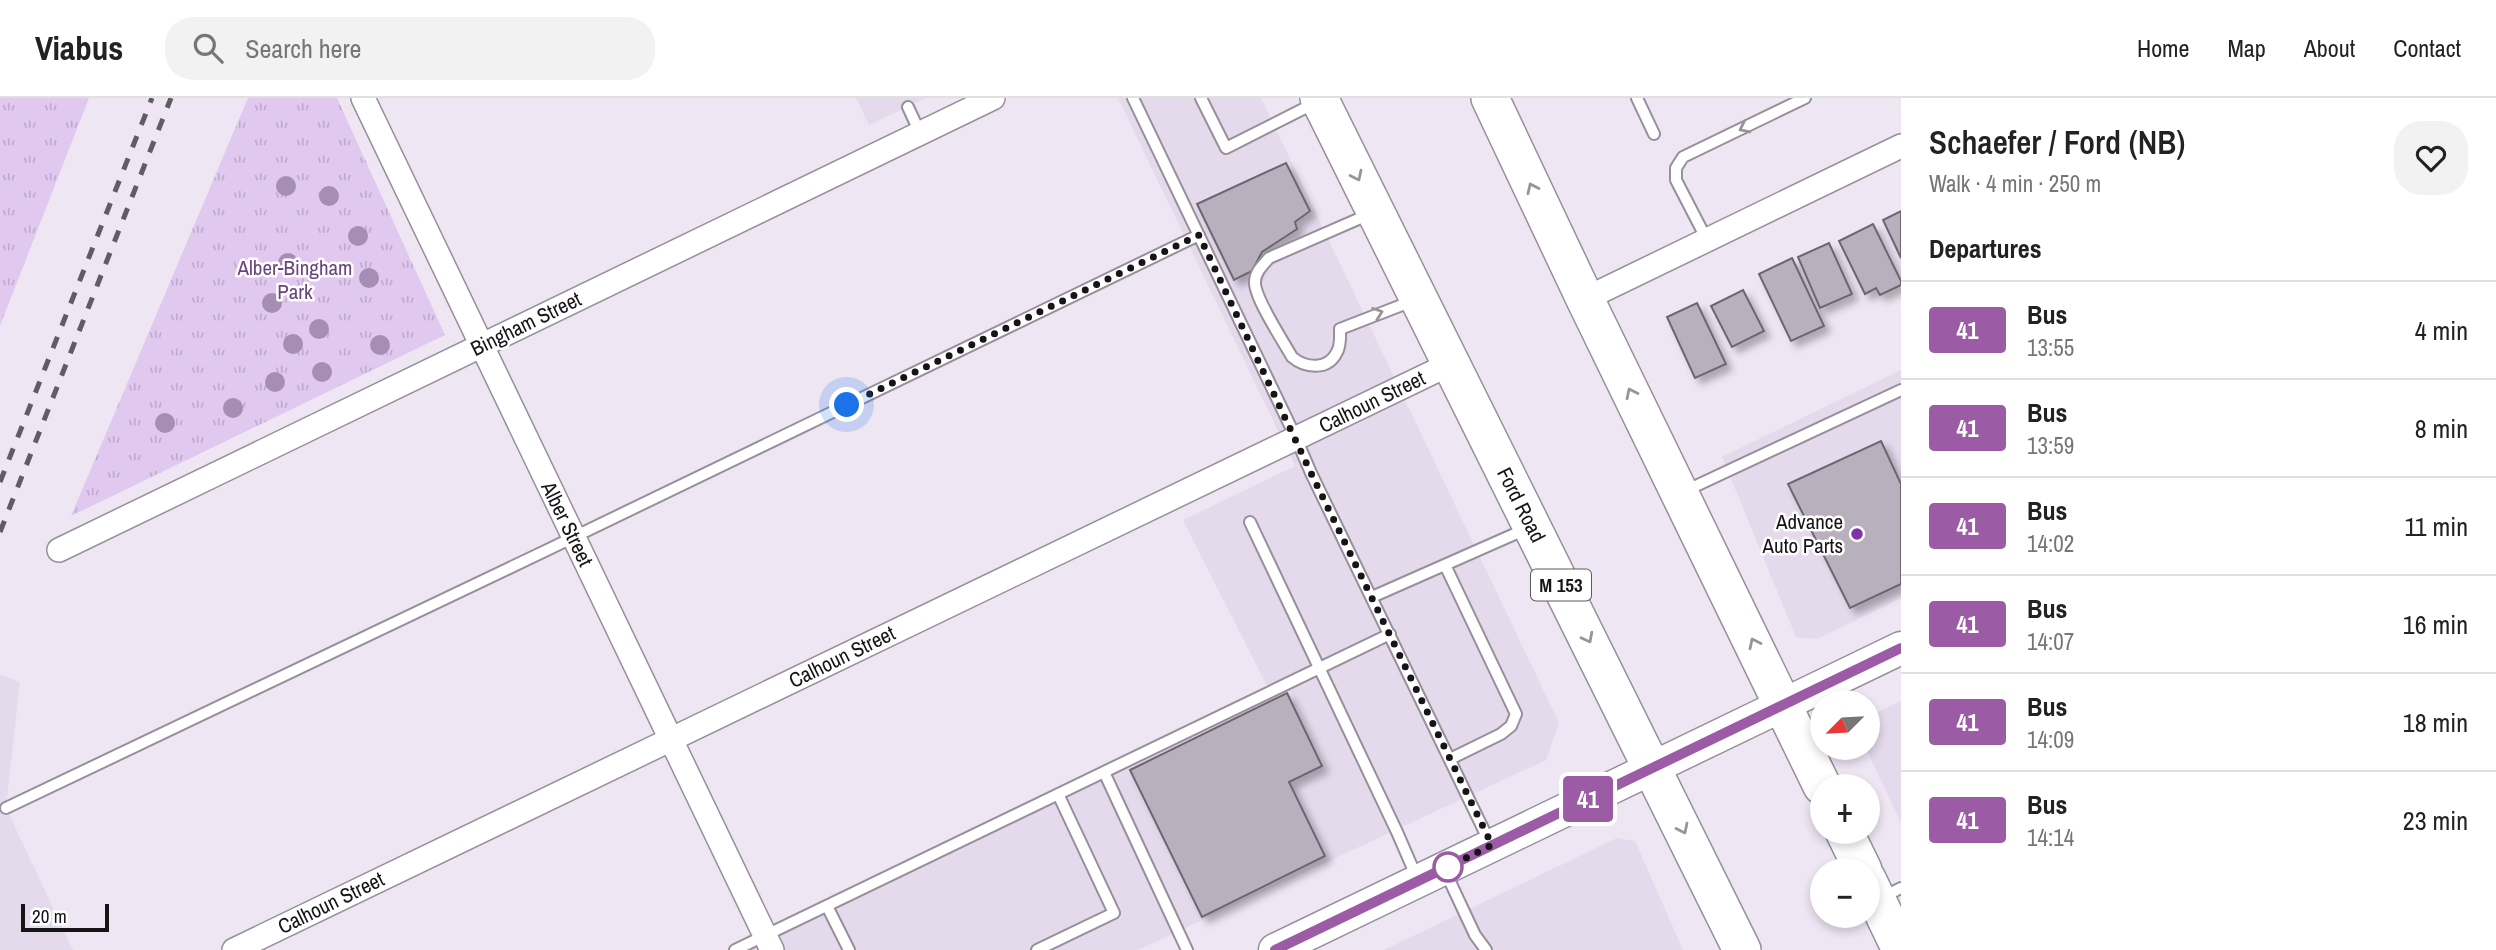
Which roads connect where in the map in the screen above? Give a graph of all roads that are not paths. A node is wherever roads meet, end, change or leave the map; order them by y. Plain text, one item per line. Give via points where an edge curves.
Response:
1 (363, 98) edge
2 (993, 98) edge
3 (1133, 98) edge
4 (1201, 98) edge
5 (1490, 98) edge
6 (1637, 98) edge
7 (1805, 98) edge
8 (1326, 103) edge
9 (908, 107) dead end
10 (920, 133) junction
11 (1654, 134) dead end
12 (1901, 146) edge
13 (1375, 212) junction
14 (1199, 235) junction
15 (1707, 240) junction
16 (1418, 299) junction
17 (1585, 299) junction
18 (481, 346) junction
19 (1450, 364) junction
20 (1900, 395) edge
21 (1296, 438) junction
22 (1680, 494) junction
23 (1251, 522) dead end
24 (1531, 526) junction
25 (573, 537) junction
26 (59, 550) dead end
27 (1445, 565) junction
28 (1372, 597) junction
29 (1390, 634) junction
30 (1901, 648) edge
31 (1320, 668) junction
32 (1784, 705) junction
33 (670, 740) junction
34 (1450, 760) junction
35 (1653, 768) junction
36 (1104, 772) junction
37 (1816, 774) edge
38 (1058, 794) junction
39 (6, 808) dead end
40 (1492, 845) junction
41 (1431, 875) junction
42 (1880, 892) edge
43 (827, 906) junction
44 (768, 943) edge
45 (234, 950) edge
46 (735, 950) edge
47 (849, 950) edge
48 (1037, 950) edge
49 (1187, 950) edge
50 (1275, 950) edge
51 (1486, 950) edge
52 (1742, 950) edge
53 (1901, 950) edge

1 - 18 street, Alber Street
2 - 10 street, Bingham Street
3 - 14 lane
4 - 8 lane via 1226,148
17 -> 5 main road
6 - 11 lane
7 -> 15 lane via 1683,157 1676,180
8 -> 13 main road, Ford Road / M 153
9 - 10 lane
10 - 18 street, Bingham Street
12 - 15 street
13 - 16 main road, Ford Road / M 153
13 -> 16 lane via 1269,258 1254,283 1259,297 1292,357 1314,366 1327,363 1337,352 1340,328
14 - 21 lane
14 - 25 lane
15 - 17 street
16 - 19 main road, Ford Road / M 153
22 -> 17 main road
18 - 25 street, Alber Street
18 - 26 street, Bingham Street
19 - 21 street, Calhoun Street
19 - 24 main road, Ford Road / M 153
20 - 22 lane
21 - 28 lane
21 - 33 street, Calhoun Street
32 -> 22 main road
23 - 31 lane
24 - 27 lane
24 -> 35 main road, Ford Road / M 153
25 - 33 street, Alber Street
25 - 39 lane
27 - 28 lane
27 - 34 lane via 1516,714 1501,734
28 - 29 lane
29 - 31 lane
29 - 34 lane
30 - 32 main road
31 - 36 lane
31 - 41 lane
32 - 35 main road
32 - 37 main road
33 - 44 street, Alber Street
33 - 45 street, Calhoun Street
34 - 40 lane
35 - 40 main road
35 -> 52 main road, Ford Road / M 153
36 - 38 lane
36 - 49 lane
38 - 43 lane
38 - 48 lane via 1114,913
40 - 41 main road
41 - 50 main road
41 - 51 lane
42 - 53 main road
43 - 44 lane
43 - 47 lane
44 - 46 lane

